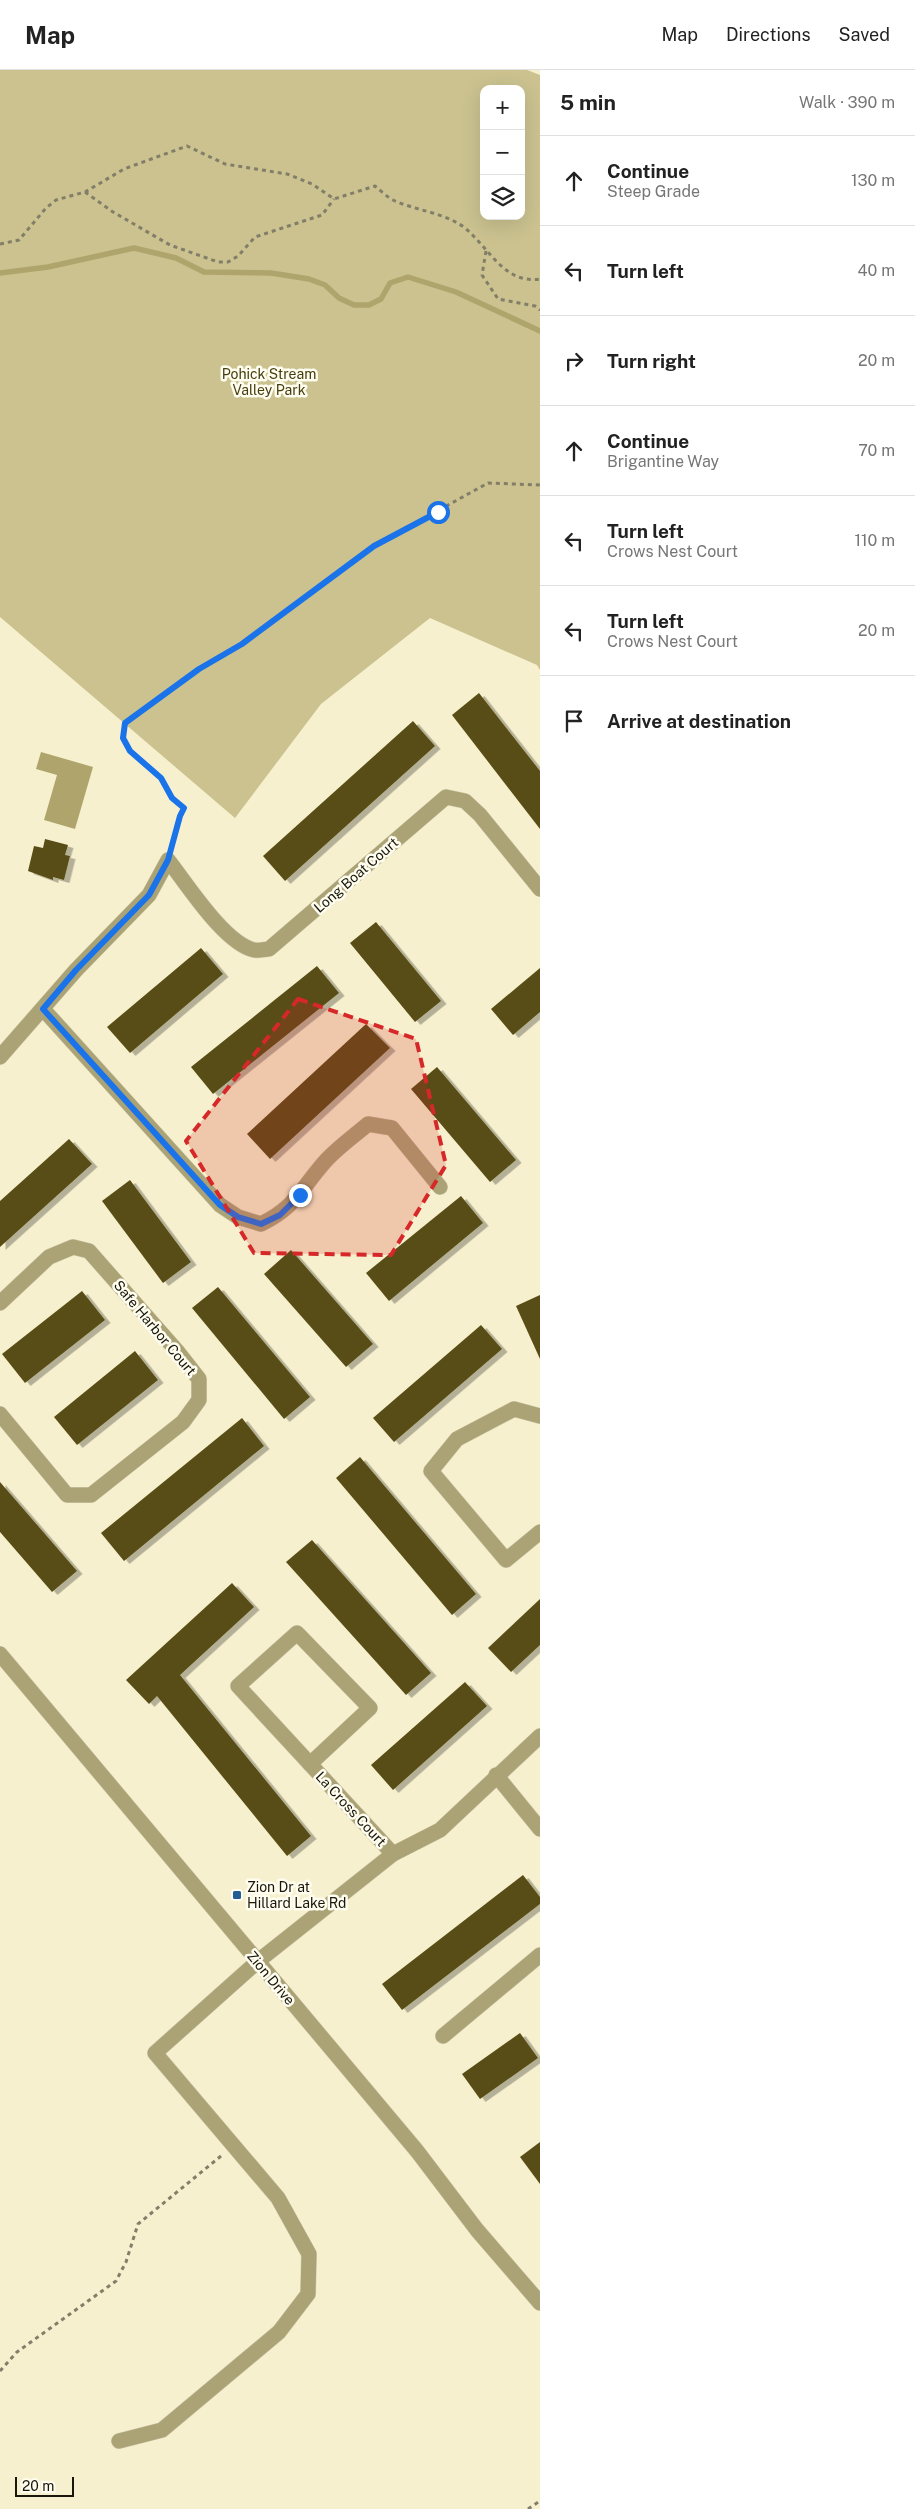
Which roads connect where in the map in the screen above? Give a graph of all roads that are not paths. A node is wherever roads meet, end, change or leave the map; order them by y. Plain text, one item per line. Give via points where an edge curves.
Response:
1 (540, 889) edge
2 (43, 1009) junction
3 (0, 1057) edge
4 (440, 1187) dead end
5 (0, 1303) edge
6 (0, 1414) edge
7 (540, 1416) edge
8 (540, 1532) edge
9 (1, 1658) edge
10 (540, 1736) edge
11 (310, 1764) junction
12 (496, 1775) junction
13 (540, 1829) edge
14 (393, 1854) junction
15 (540, 1955) edge
16 (257, 1962) junction
17 (443, 2036) dead end
18 (540, 2302) edge
19 (119, 2441) dead end

1 - 2 street, Long Boat Court via 480,815 465,801 446,797 269,949 254,950 237,941 218,924 168,860 149,895
2 - 3 street
2 - 4 street via 220,1205 238,1217 261,1224 280,1215 300,1195 322,1164 368,1124 392,1128
5 - 6 street, Safe Harbor Court via 49,1257 73,1248 89,1251 199,1379 199,1400 183,1422 91,1495 67,1495
7 - 8 street via 514,1409 456,1439 431,1471 506,1560
9 - 16 street, Zion Drive
10 - 12 street
11 - 11 street, La Cross Court via 238,1686 297,1633 370,1708
11 - 14 street, La Cross Court
12 - 13 street
12 - 14 street via 440,1830
14 - 16 street
15 - 17 street
16 - 18 street, Zion Drive
16 - 19 street via 154,2053 278,2198 308,2254 308,2294 279,2332 162,2430

